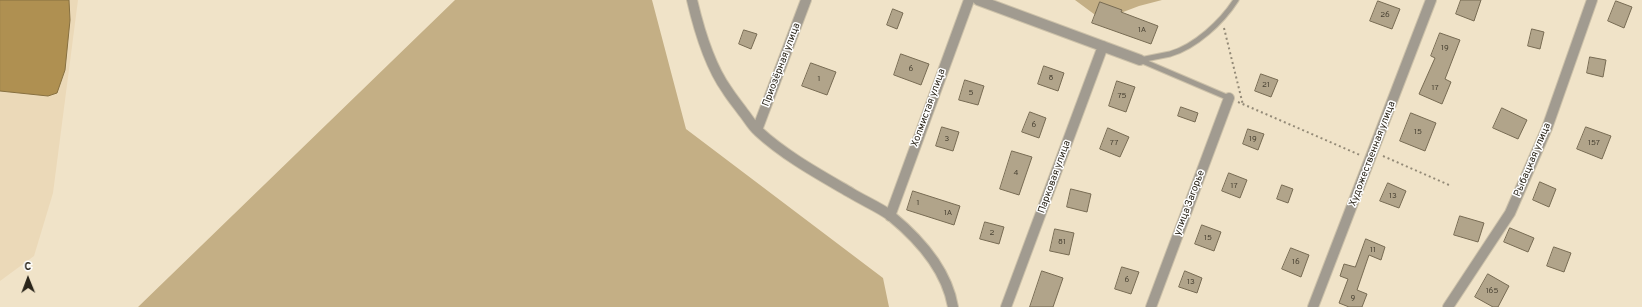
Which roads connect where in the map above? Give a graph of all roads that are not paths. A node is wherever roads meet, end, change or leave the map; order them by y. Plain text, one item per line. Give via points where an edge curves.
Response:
1 (692, 0) edge
2 (806, 0) edge
3 (969, 0) edge
4 (978, 0) edge
5 (1236, 0) edge
6 (1431, 0) edge
7 (1592, 0) edge
8 (1103, 46) junction
9 (1140, 60) junction
10 (1229, 98) joint
11 (757, 130) junction
12 (890, 216) junction
13 (953, 307) edge
14 (1006, 307) edge
15 (1151, 307) edge
16 (1314, 307) edge
17 (1448, 307) edge

1 - 11 street via 698,27 712,62 726,89
2 - 11 street, Приозёрная улица
3 - 12 street, Холмистая улица
4 - 8 street
5 - 9 lane via 1222,20 1199,39 1171,53
6 - 16 street, Художественная улица
7 - 17 street, Рыбацкая улица via 1547,128 1510,213
8 - 9 street
8 - 14 street, Парковая улица
9 - 10 lane
10 - 15 street, улица Загорье
11 - 12 street via 811,169
12 - 13 street via 918,241 931,258 941,275

